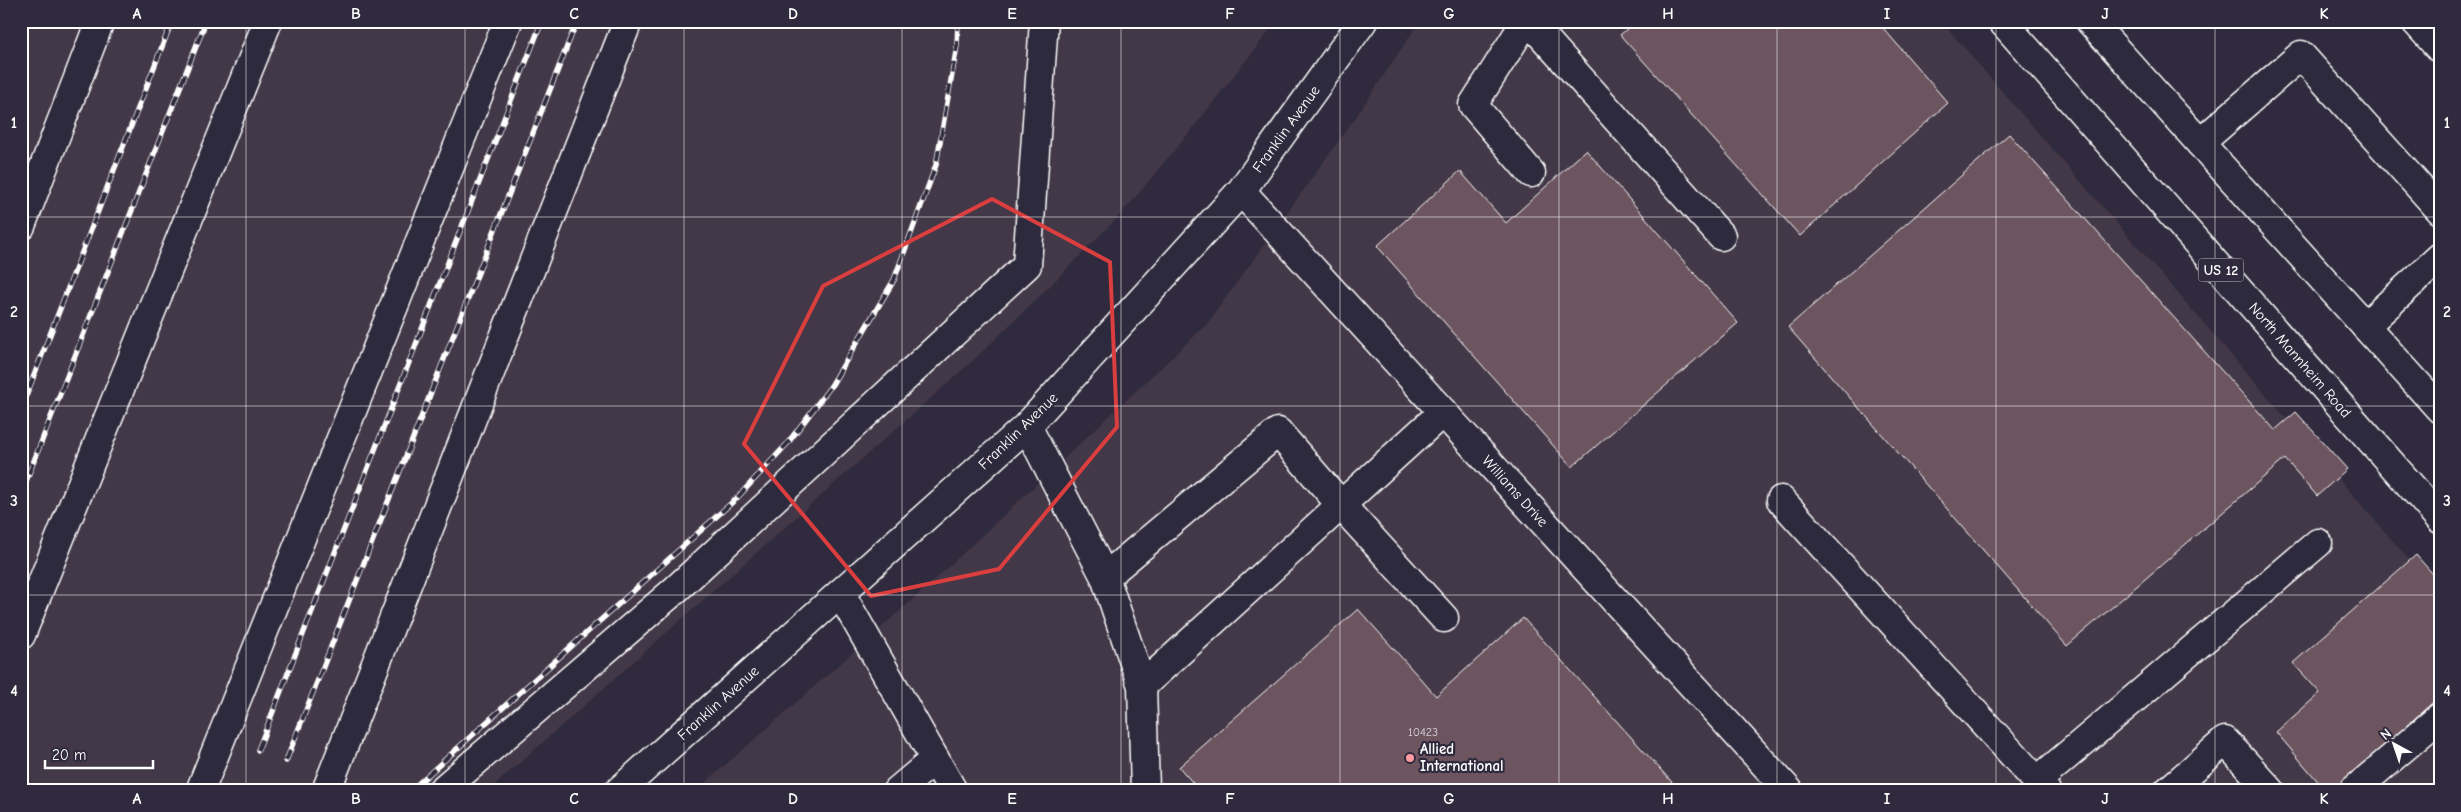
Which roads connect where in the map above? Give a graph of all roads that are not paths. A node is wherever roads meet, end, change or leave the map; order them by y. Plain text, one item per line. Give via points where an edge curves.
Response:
1 (100, 21) edge
2 (268, 21) edge
3 (508, 21) edge
4 (628, 21) edge
5 (1044, 21) edge
6 (1363, 21) edge
7 (1528, 21) edge
8 (2002, 21) edge
9 (2090, 21) edge
10 (2415, 21) edge
11 (2440, 49) edge
12 (2200, 143) junction
13 (1531, 173) dead end
14 (1241, 192) junction
15 (2440, 210) edge
16 (21, 226) edge
17 (1721, 236) dead end
18 (2440, 257) edge
19 (2365, 326) junction
20 (2440, 409) edge
21 (1443, 412) junction
22 (1027, 426) junction
23 (1780, 500) dead end
24 (1341, 505) junction
25 (2440, 519) edge
26 (2318, 543) dead end
27 (1106, 578) junction
28 (842, 594) junction
29 (1444, 618) dead end
30 (21, 635) edge
31 (1142, 686) junction
32 (2440, 717) edge
33 (935, 759) junction
34 (2042, 786) edge
35 (200, 791) edge
36 (326, 791) edge
37 (441, 791) edge
38 (620, 791) edge
39 (897, 791) edge
40 (953, 791) edge
41 (1145, 791) edge
42 (1789, 791) edge
43 (2168, 791) edge
44 (2271, 791) edge
45 (2353, 791) edge

1 - 16 main road
2 - 30 main road
3 - 35 main road
4 - 36 main road
5 - 37 main road via 1026,266 674,591
6 - 14 main road, Franklin Avenue
7 - 13 main road via 1473,105
7 - 17 main road
8 - 25 main road, North Mannheim Road / US 12
9 - 12 main road
10 - 11 main road
12 - 15 main road via 2301,54
12 - 19 main road
14 - 21 main road, Williams Drive
14 - 22 main road, Franklin Avenue
18 - 19 main road
19 - 20 main road
21 - 24 main road
21 - 42 main road, Williams Drive
22 - 27 main road
22 - 28 main road, Franklin Avenue
23 - 34 main road
24 - 27 main road via 1278,432
24 - 29 main road
24 - 31 main road
26 - 34 main road
27 - 31 main road
28 - 33 main road
28 - 38 main road, Franklin Avenue
31 - 41 main road
32 - 45 main road
33 - 39 main road
33 - 40 main road
43 - 44 main road via 2225,741

